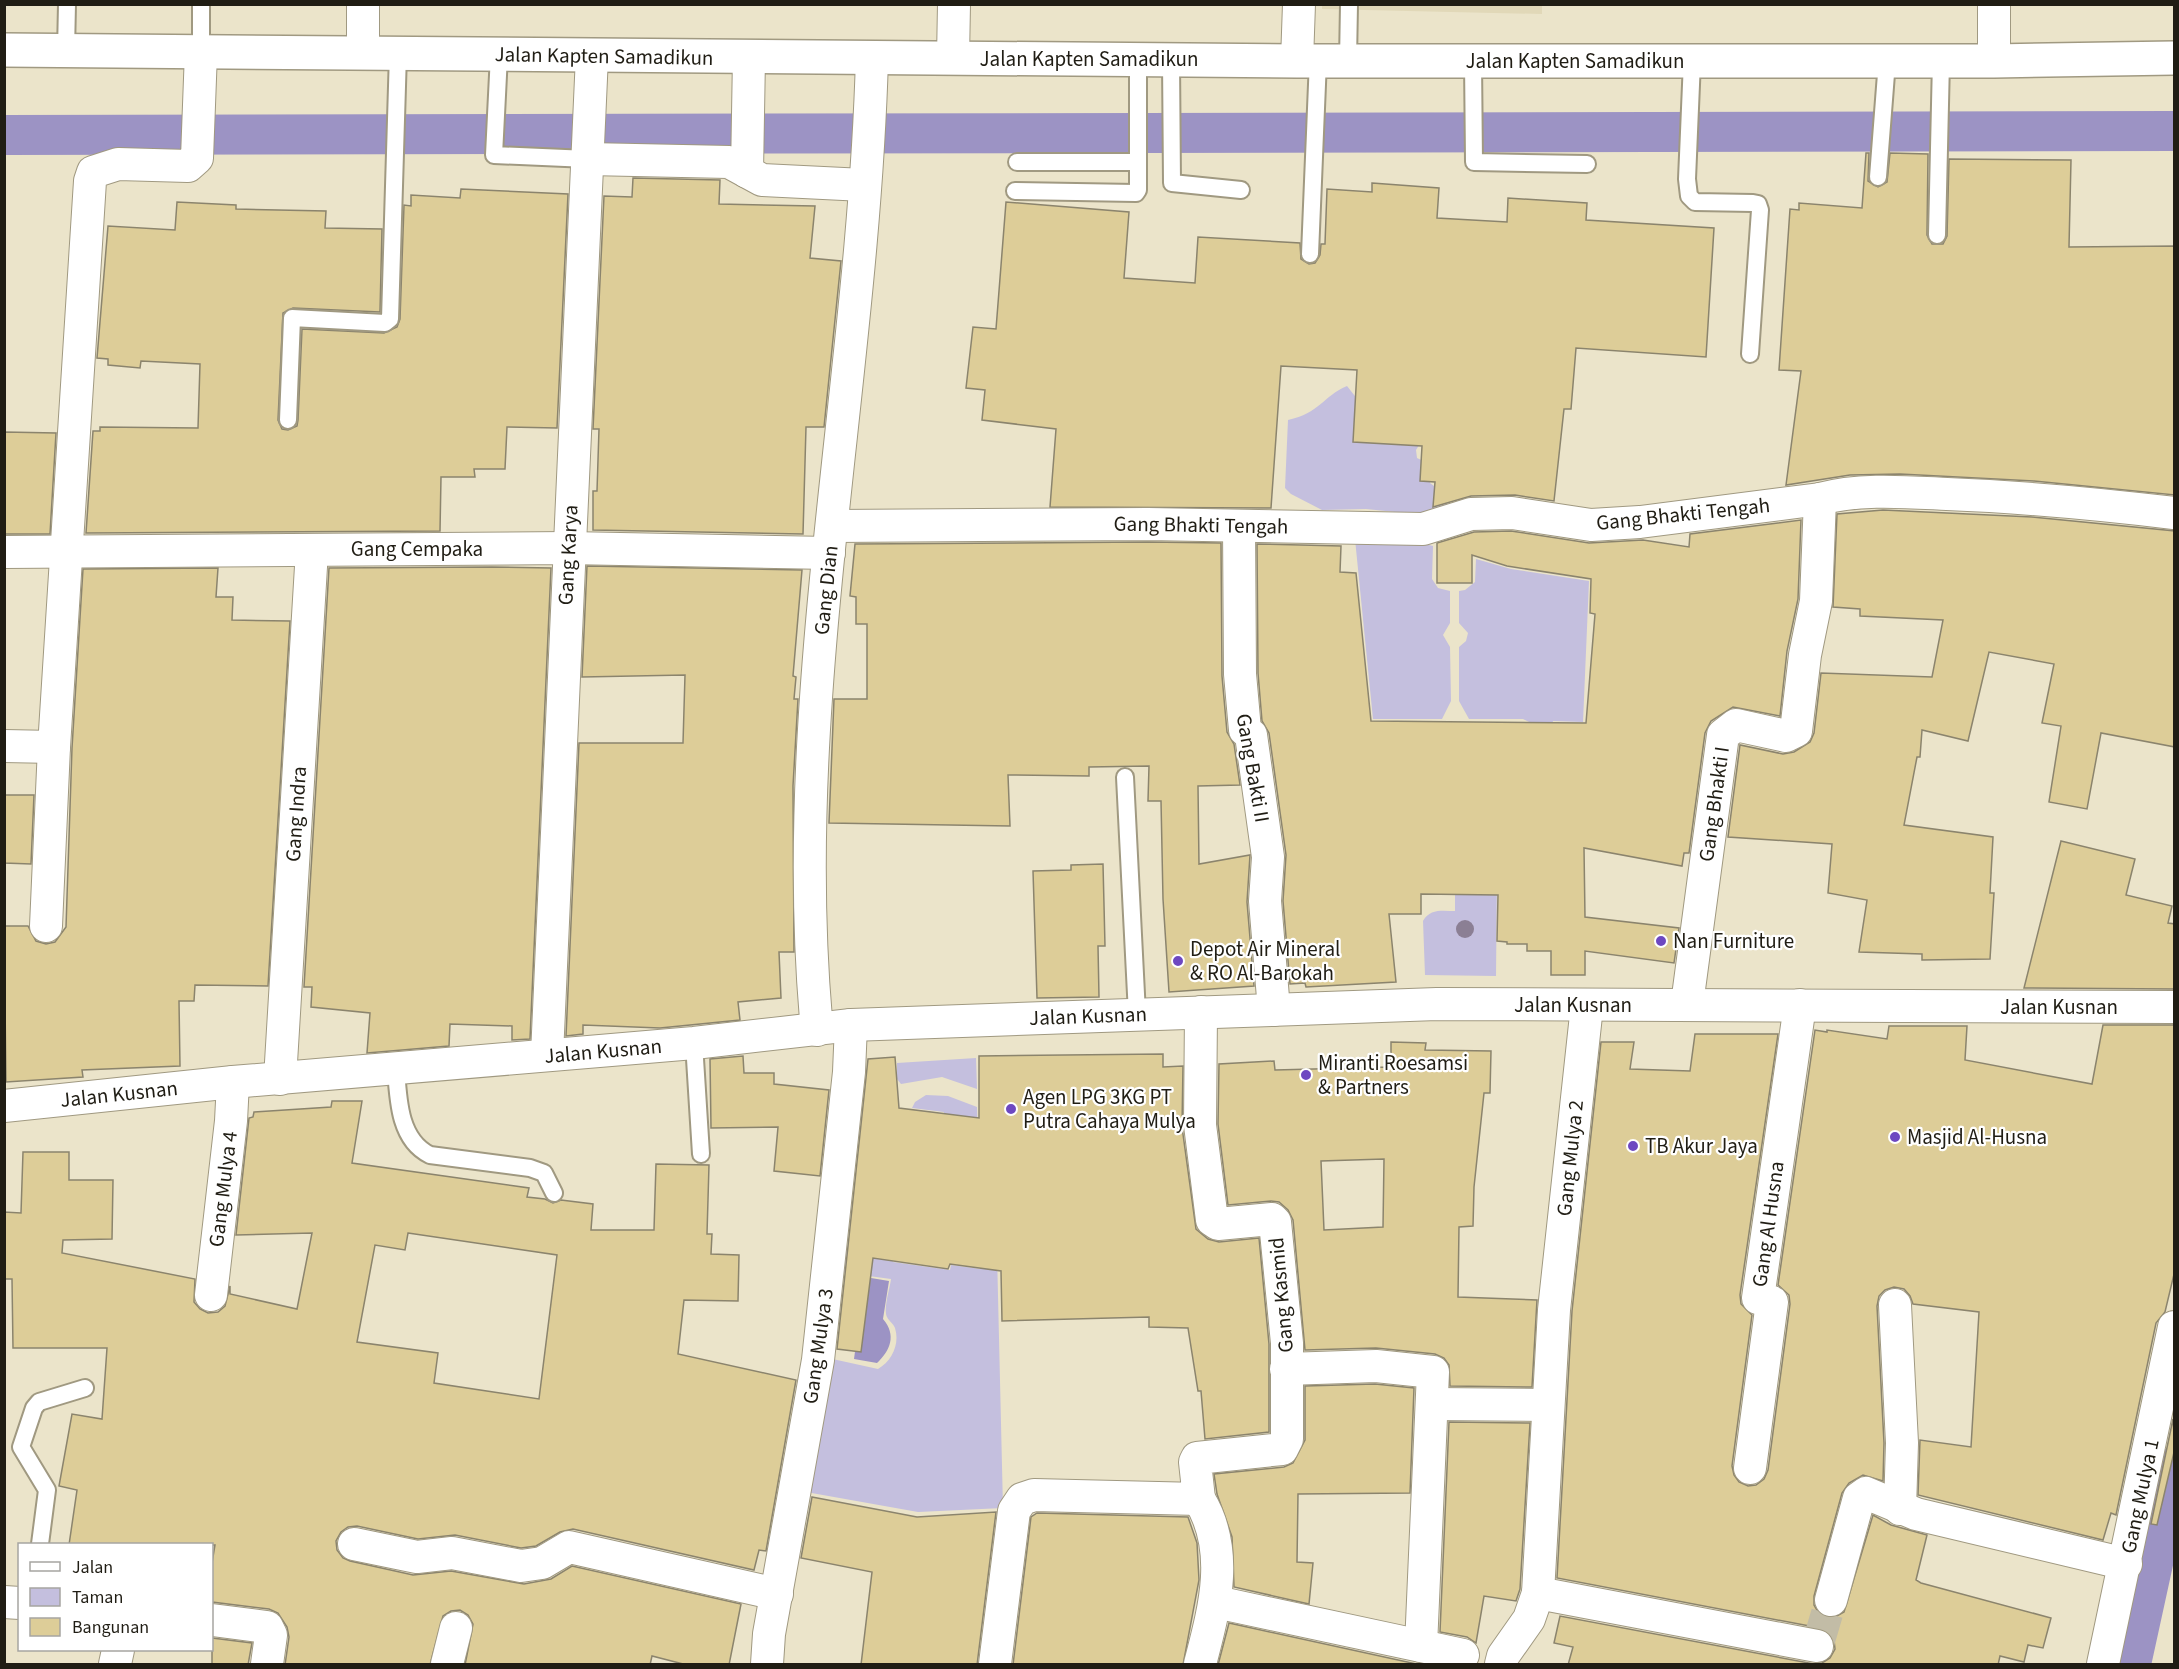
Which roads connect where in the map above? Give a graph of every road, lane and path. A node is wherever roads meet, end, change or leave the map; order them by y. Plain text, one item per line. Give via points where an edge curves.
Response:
1 (67, 4) edge
2 (201, 4) edge
3 (363, 4) edge
4 (954, 4) edge
5 (1299, 4) edge
6 (1349, 4) edge
7 (1994, 4) edge
8 (4, 50) edge
9 (66, 51) junction
10 (201, 52) junction
11 (363, 53) junction
12 (398, 53) junction
13 (499, 55) junction
14 (592, 56) junction
15 (749, 57) junction
16 (872, 58) junction
17 (953, 58) junction
18 (2175, 58) edge
19 (1138, 59) junction
20 (1171, 60) junction
21 (1321, 60) junction
22 (1941, 60) junction
23 (1473, 61) junction
24 (1692, 61) junction
25 (1887, 61) junction
26 (1994, 61) junction
27 (588, 153) junction
28 (1138, 158) junction
29 (1017, 162) dead end
30 (747, 164) junction
31 (1587, 164) dead end
32 (1878, 177) dead end
33 (864, 185) junction
34 (1242, 190) dead end
35 (1015, 191) dead end
36 (1937, 235) dead end
37 (1310, 254) dead end
38 (1750, 354) dead end
39 (288, 420) dead end
40 (1820, 499) junction
41 (2175, 513) edge
42 (1239, 526) junction
43 (831, 539) junction
44 (568, 548) junction
45 (312, 550) junction
46 (4, 552) edge
47 (67, 552) junction
48 (4, 746) edge
49 (54, 747) junction
50 (1125, 777) dead end
51 (46, 926) dead end
52 (1687, 1005) junction
53 (1800, 1005) junction
54 (1587, 1006) junction
55 (2175, 1007) edge
56 (1274, 1010) junction
57 (1201, 1012) junction
58 (1137, 1014) junction
59 (817, 1030) junction
60 (850, 1047) junction
61 (694, 1053) junction
62 (548, 1055) junction
63 (397, 1077) junction
64 (280, 1078) junction
65 (233, 1082) junction
66 (4, 1106) edge
67 (701, 1154) dead end
68 (554, 1193) dead end
69 (211, 1295) dead end
70 (1895, 1305) dead end
71 (2175, 1327) edge
72 (1286, 1369) junction
73 (85, 1388) dead end
74 (1432, 1404) junction
75 (1548, 1405) junction
76 (1750, 1468) dead end
77 (1199, 1499) junction
78 (1900, 1509) junction
79 (40, 1543) edge
80 (354, 1545) dead end
81 (2126, 1564) junction
82 (1538, 1593) junction
83 (777, 1594) junction
84 (1831, 1600) tunnel mouth
85 (1216, 1602) junction
86 (213, 1620) edge
87 (456, 1628) dead end
88 (1421, 1646) junction
89 (1816, 1652) edge
90 (1462, 1655) dead end
91 (267, 1665) edge
92 (447, 1665) edge
93 (767, 1665) edge
94 (995, 1665) edge
95 (1200, 1665) edge
96 (1501, 1665) edge
97 (2103, 1665) edge

1 - 9 lane
2 - 10 lane
3 - 11 street
4 - 17 street
5 - 21 street
6 - 21 lane
7 - 26 street
8 - 9 highway, Jalan Kapten Samadikun
9 - 10 highway, Jalan Kapten Samadikun
10 - 11 highway, Jalan Kapten Samadikun
10 - 47 street via 197,158 188,166 118,164 93,172 88,196
11 - 12 highway, Jalan Kapten Samadikun
12 - 13 highway, Jalan Kapten Samadikun
12 - 39 lane via 390,319 385,323 292,318
13 - 14 highway, Jalan Kapten Samadikun
13 - 27 lane via 494,155
14 - 15 highway, Jalan Kapten Samadikun
14 - 27 street, Gang Karya
15 - 16 highway, Jalan Kapten Samadikun
15 - 30 street
16 - 17 highway, Jalan Kapten Samadikun
16 - 33 street, Gang Dian
17 - 19 highway, Jalan Kapten Samadikun
18 - 26 highway, Jalan Kapten Samadikun
19 - 20 highway, Jalan Kapten Samadikun
19 - 28 lane
20 - 21 highway, Jalan Kapten Samadikun
20 - 34 lane via 1172,183
21 - 23 highway, Jalan Kapten Samadikun
21 - 37 lane
22 - 25 highway, Jalan Kapten Samadikun
22 - 26 highway, Jalan Kapten Samadikun
22 - 36 lane
23 - 24 highway, Jalan Kapten Samadikun
23 - 31 lane via 1472,158 1476,163
24 - 25 highway, Jalan Kapten Samadikun
24 - 38 lane via 1687,190 1695,202 1758,204
25 - 32 lane
27 - 30 street
27 - 44 street, Gang Karya
28 - 29 lane
28 - 35 lane via 1136,194
30 - 33 street via 762,180
33 - 43 street, Gang Dian
40 - 41 street, Gang Bhakti Tengah via 1905,492 2045,498
40 - 42 street, Gang Bhakti Tengah via 1591,525 1502,513 1471,514 1423,529
40 - 52 street, Gang Bhakti I via 1816,601 1796,731 1786,736 1736,725 1723,735
42 - 43 street, Gang Bhakti Tengah via 1148,524
42 - 56 street, Gang Bakti II via 1240,674 1245,730 1251,735 1268,857 1265,901
43 - 44 street, Gang Cempaka
43 - 59 street, Gang Dian via 820,645 811,821 810,954
44 - 45 street, Gang Cempaka
44 - 62 street, Gang Karya
45 - 47 street, Gang Cempaka
45 - 64 street, Gang Indra
46 - 47 street, Gang Cempaka
47 - 49 street
48 - 49 street
49 - 51 street
50 - 58 lane
52 - 53 street, Jalan Kusnan
52 - 54 street, Jalan Kusnan
53 - 55 street, Jalan Kusnan
53 - 76 street, Gang Al Husna via 1758,1298 1772,1302
54 - 56 street, Jalan Kusnan via 1437,1004
54 - 75 street, Gang Mulya 2 via 1554,1310
56 - 57 street, Jalan Kusnan
57 - 58 street, Jalan Kusnan
57 - 72 street, Gang Kasmid via 1200,1125 1212,1220 1218,1224 1272,1219 1275,1222
58 - 60 street, Jalan Kusnan
59 - 60 street, Jalan Kusnan
59 - 61 street, Jalan Kusnan
60 - 83 street, Gang Mulya 3 via 818,1360
61 - 62 street, Jalan Kusnan
61 - 67 lane
62 - 63 street, Jalan Kusnan
63 - 64 street, Jalan Kusnan
63 - 68 lane via 400,1107 418,1149 430,1155 530,1168 544,1173
64 - 65 street, Jalan Kusnan
65 - 66 street, Jalan Kusnan
65 - 69 street, Gang Mulya 4
70 - 78 street via 1902,1443
71 - 81 street, Gang Mulya 1
72 - 74 street via 1376,1366 1430,1371
72 - 77 street, Gang Kasmid via 1287,1439 1282,1449 1197,1458
73 - 79 lane via 39,1402 21,1447 47,1490
74 - 75 street
74 - 88 street
75 - 82 street, Gang Mulya 2
77 - 85 street via 1209,1515 1219,1573
77 - 94 street via 1034,1495 1022,1499 1014,1511
78 - 81 street
78 - 84 street via 1890,1501 1862,1494
80 - 83 street via 417,1557 452,1553 521,1566 542,1563 569,1547
81 - 97 street, Gang Mulya 1
82 - 89 street
82 - 96 street, Gang Mulya 2 via 1529,1619
83 - 93 street, Gang Mulya 3
85 - 88 street
85 - 95 street
86 - 91 street via 267,1627 271,1635
87 - 92 street
88 - 90 street

